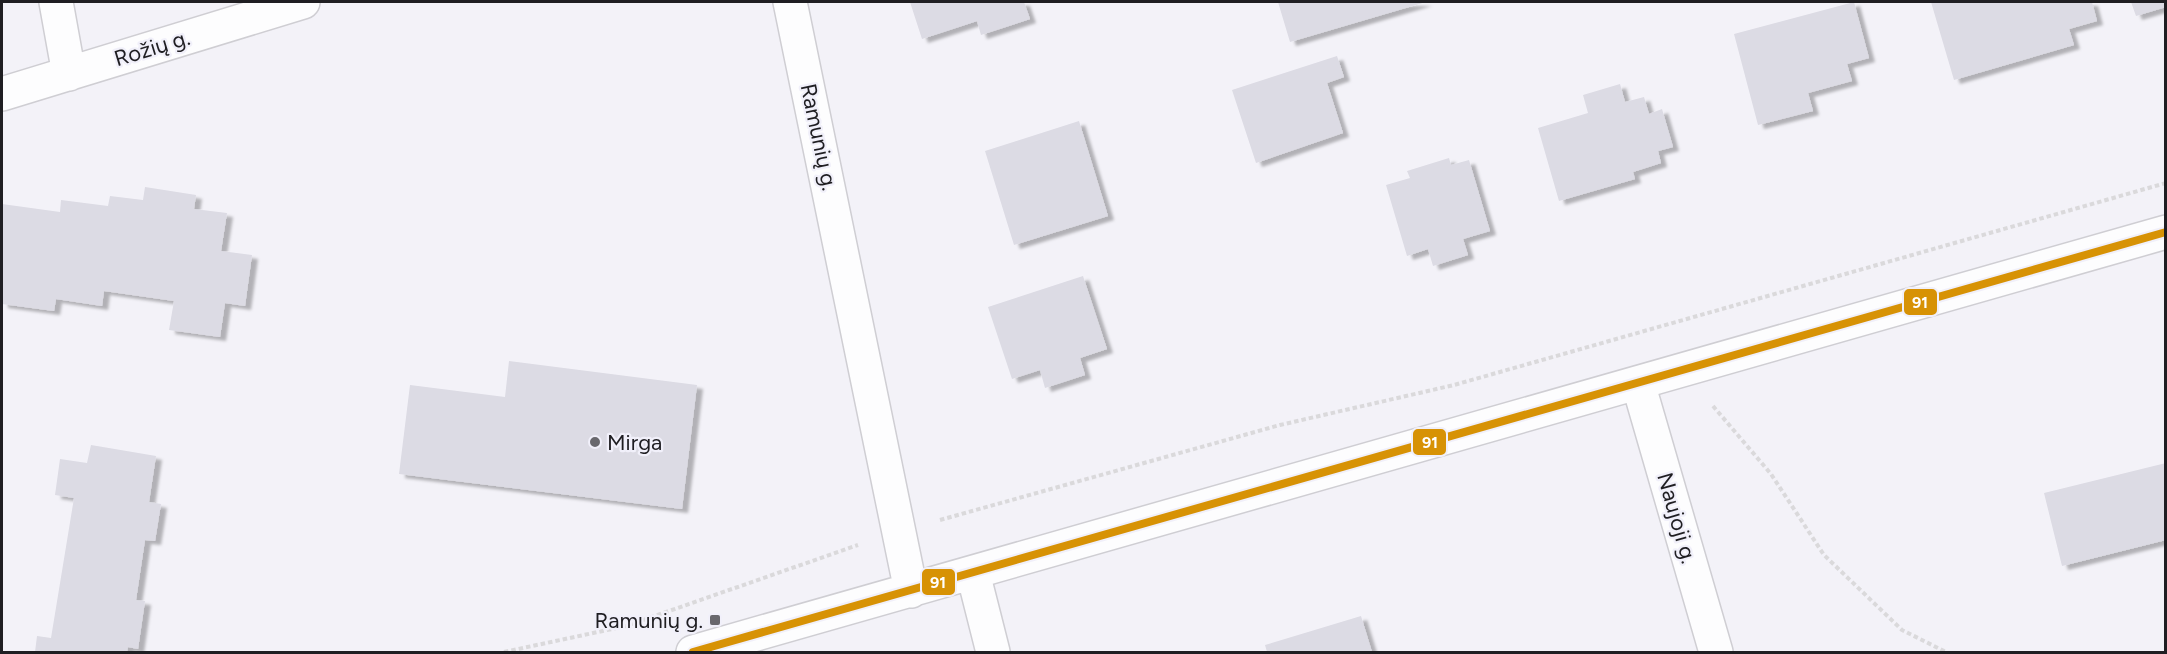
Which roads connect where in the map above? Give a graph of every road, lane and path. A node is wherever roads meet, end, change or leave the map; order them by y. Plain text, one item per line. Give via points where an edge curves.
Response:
1 (56, 2) edge
2 (303, 2) edge
3 (790, 2) edge
4 (69, 74) junction
5 (2, 94) edge
6 (2166, 183) edge
7 (2166, 232) edge
8 (1679, 371) junction
9 (1638, 383) junction
10 (899, 531) junction
11 (973, 573) junction
12 (911, 591) junction
13 (504, 652) edge
14 (693, 652) edge
15 (993, 652) edge
16 (1716, 652) edge
17 (1946, 652) edge

1 - 4 street
2 - 4 street, Rožių g.
3 - 10 street, Ramunių g.
4 - 5 street, Rožių g.
6 - 10 path via 1454,386 1280,425
7 - 8 street
8 - 9 street
8 - 17 path via 1729,422 1771,474 1824,555 1902,630
9 - 11 street
9 - 16 street, Naujoji g.
10 - 12 street, Ramunių g.
10 - 13 path via 626,626
11 - 12 street
11 - 15 street
12 - 14 street

